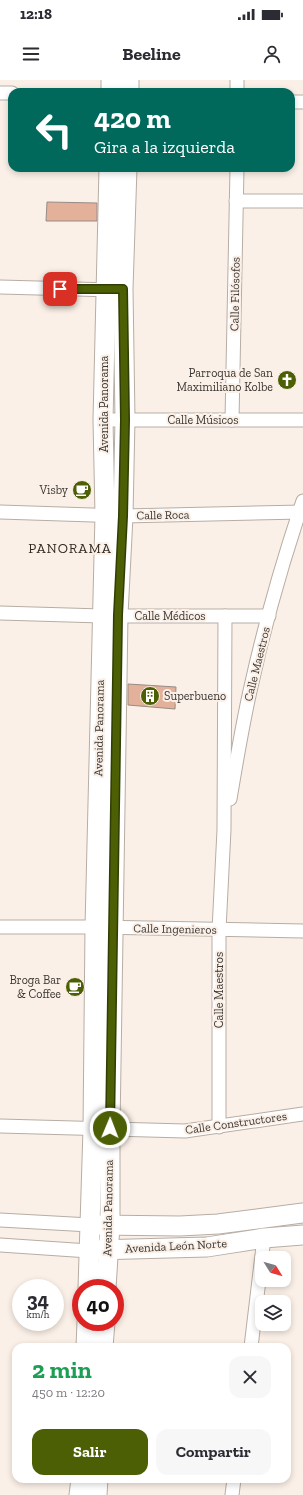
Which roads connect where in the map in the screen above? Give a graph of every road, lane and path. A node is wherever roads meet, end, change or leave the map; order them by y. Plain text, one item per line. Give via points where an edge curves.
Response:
1 (108, 172) edge
2 (127, 172) edge
3 (237, 172) edge
4 (236, 200) junction
5 (303, 201) edge
6 (0, 287) edge
7 (114, 290) junction
8 (103, 420) junction
9 (125, 420) junction
10 (232, 420) junction
11 (303, 420) edge
12 (302, 508) edge
13 (0, 512) edge
14 (114, 516) junction
15 (0, 613) edge
16 (110, 615) junction
17 (225, 616) junction
18 (269, 616) junction
19 (224, 830) junction
20 (0, 927) edge
21 (104, 928) junction
22 (219, 930) junction
23 (303, 931) edge
24 (303, 1114) edge
25 (0, 1126) edge
26 (219, 1127) junction
27 (101, 1129) junction
28 (303, 1213) edge
29 (0, 1220) edge
30 (90, 1225) junction
31 (110, 1225) junction
32 (303, 1235) edge
33 (264, 1238) junction
34 (0, 1244) edge
35 (99, 1250) junction
36 (91, 1279) edge
37 (104, 1279) edge
38 (87, 1331) edge
39 (105, 1331) edge
40 (86, 1343) edge
41 (104, 1343) edge
42 (251, 1343) edge
43 (80, 1483) edge
44 (98, 1483) edge
45 (234, 1483) edge
46 (79, 1495) edge
47 (97, 1495) edge
48 (232, 1495) edge

1 - 7 street, Avenida Panorama
2 - 7 street, Avenida Panorama
3 - 4 street, Calle Filósofos
4 - 5 street
4 - 10 street, Calle Filósofos
6 - 7 street
7 - 8 street, Avenida Panorama
7 - 9 street, Avenida Panorama
8 - 9 street, Calle Músicos
8 - 14 street, Avenida Panorama
9 - 10 street, Calle Músicos
9 - 14 street, Avenida Panorama
10 - 11 street, Calle Músicos
12 - 14 street, Calle Roca
12 - 18 street, Calle Maestros
13 - 14 street, Calle Roca
14 - 16 street, Avenida Panorama
15 - 16 street, Calle Médicos
16 - 17 street, Calle Médicos
16 - 21 street, Avenida Panorama
17 - 18 street, Calle Médicos
17 - 19 street, Calle Maestros
18 - 19 street, Calle Maestros via 250,691
19 - 22 street, Calle Maestros
20 - 21 street, Calle Ingenieros
21 - 22 street, Calle Ingenieros
21 - 27 street, Avenida Panorama
22 - 23 street, Calle Ingenieros
22 - 26 street, Calle Maestros
24 - 26 street, Calle Constructores
25 - 27 street, Calle Constructores
26 - 27 street, Calle Constructores via 185,1131
27 - 30 street, Avenida Panorama
27 - 31 street, Avenida Panorama
28 - 31 street, Avenida León Norte via 218,1224
29 - 30 street, Avenida León Norte
30 - 31 street, Avenida León Norte
30 - 35 street, Avenida Panorama
31 - 35 street, Avenida Panorama
32 - 33 street, Avenida León Norte
33 - 35 street, Avenida León Norte via 207,1247
33 - 42 street
34 - 35 street, Avenida León Norte
35 - 36 street, Avenida Panorama
35 - 37 street, Avenida Panorama
38 - 40 street
39 - 41 street
43 - 46 street
44 - 47 street
45 - 48 street

